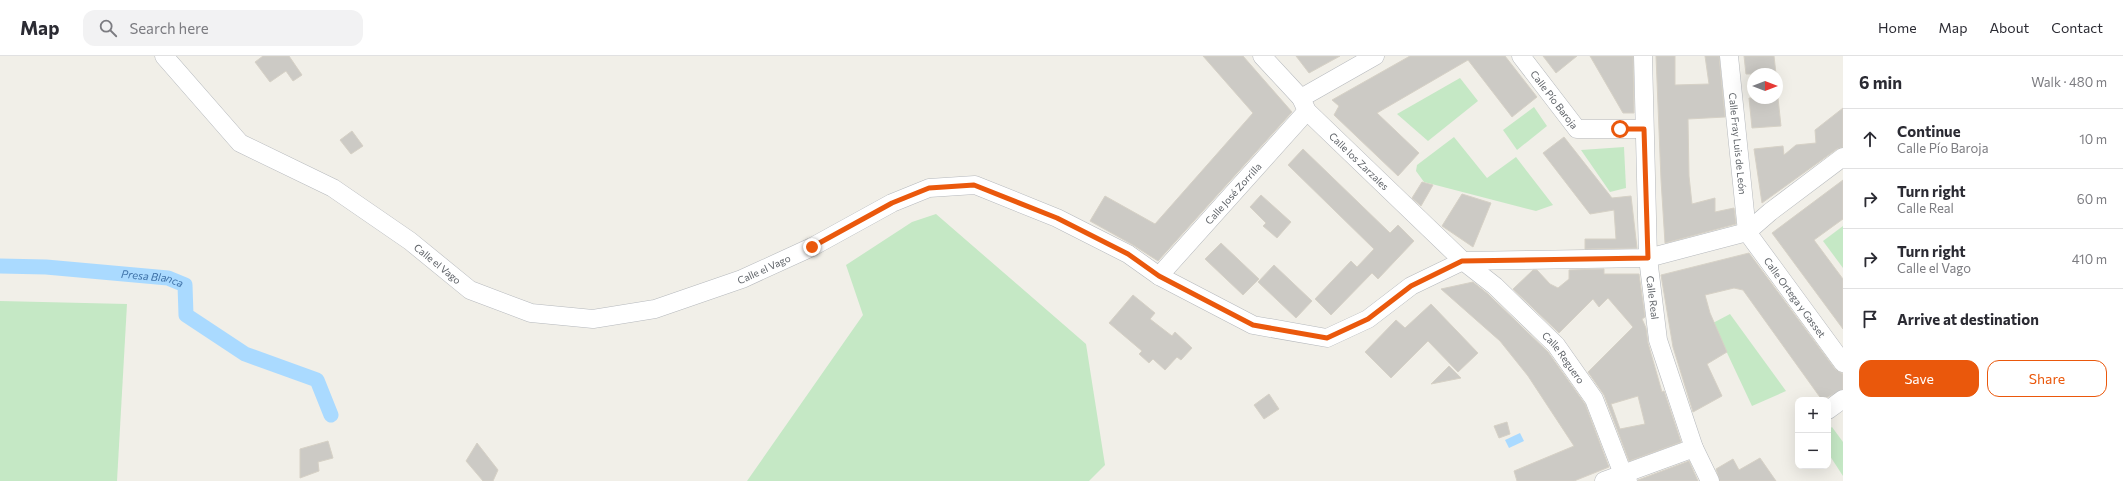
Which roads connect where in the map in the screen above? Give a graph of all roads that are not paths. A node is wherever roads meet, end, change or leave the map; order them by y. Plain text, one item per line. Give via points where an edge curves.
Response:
1 (164, 56) edge
2 (1262, 56) edge
3 (1375, 56) edge
4 (1521, 56) edge
5 (1643, 56) edge
6 (1729, 56) edge
7 (1304, 105) junction
8 (1644, 129) junction
9 (1843, 157) edge
10 (1747, 232) junction
11 (1648, 258) junction
12 (1462, 261) junction
13 (1159, 276) junction
14 (1843, 363) edge
15 (1843, 399) edge
16 (1831, 408) edge
17 (1694, 448) junction
18 (1625, 478) edge
19 (1604, 481) edge
20 (1710, 481) edge

1 - 13 street, Calle el Vago via 240,143 333,188 410,241 470,290 531,313 593,319 655,309 742,279 812,247 892,203 929,188 974,185 1057,218 1128,254
2 - 7 street, Calle los Zarzales
3 - 7 street, Calle José Zorrilla
4 - 8 street, Calle Pío Baroja via 1577,129
5 - 8 street, Calle Real
6 - 10 street, Calle Fray Luis de León
7 - 12 street, Calle los Zarzales
7 - 13 street, Calle José Zorrilla
8 - 11 street, Calle Real
9 - 10 street
10 - 11 street, Calle el Vago
10 - 14 street, Calle Ortega y Gasset
11 - 12 street, Calle el Vago
11 - 17 street, Calle Real via 1658,340
12 - 13 street, Calle el Vago via 1411,286 1368,319 1327,338 1253,325
12 - 18 street, Calle Reguero via 1495,286 1556,345 1594,399
15 - 16 street
17 - 18 street
17 - 20 street, Calle Real
18 - 19 street

